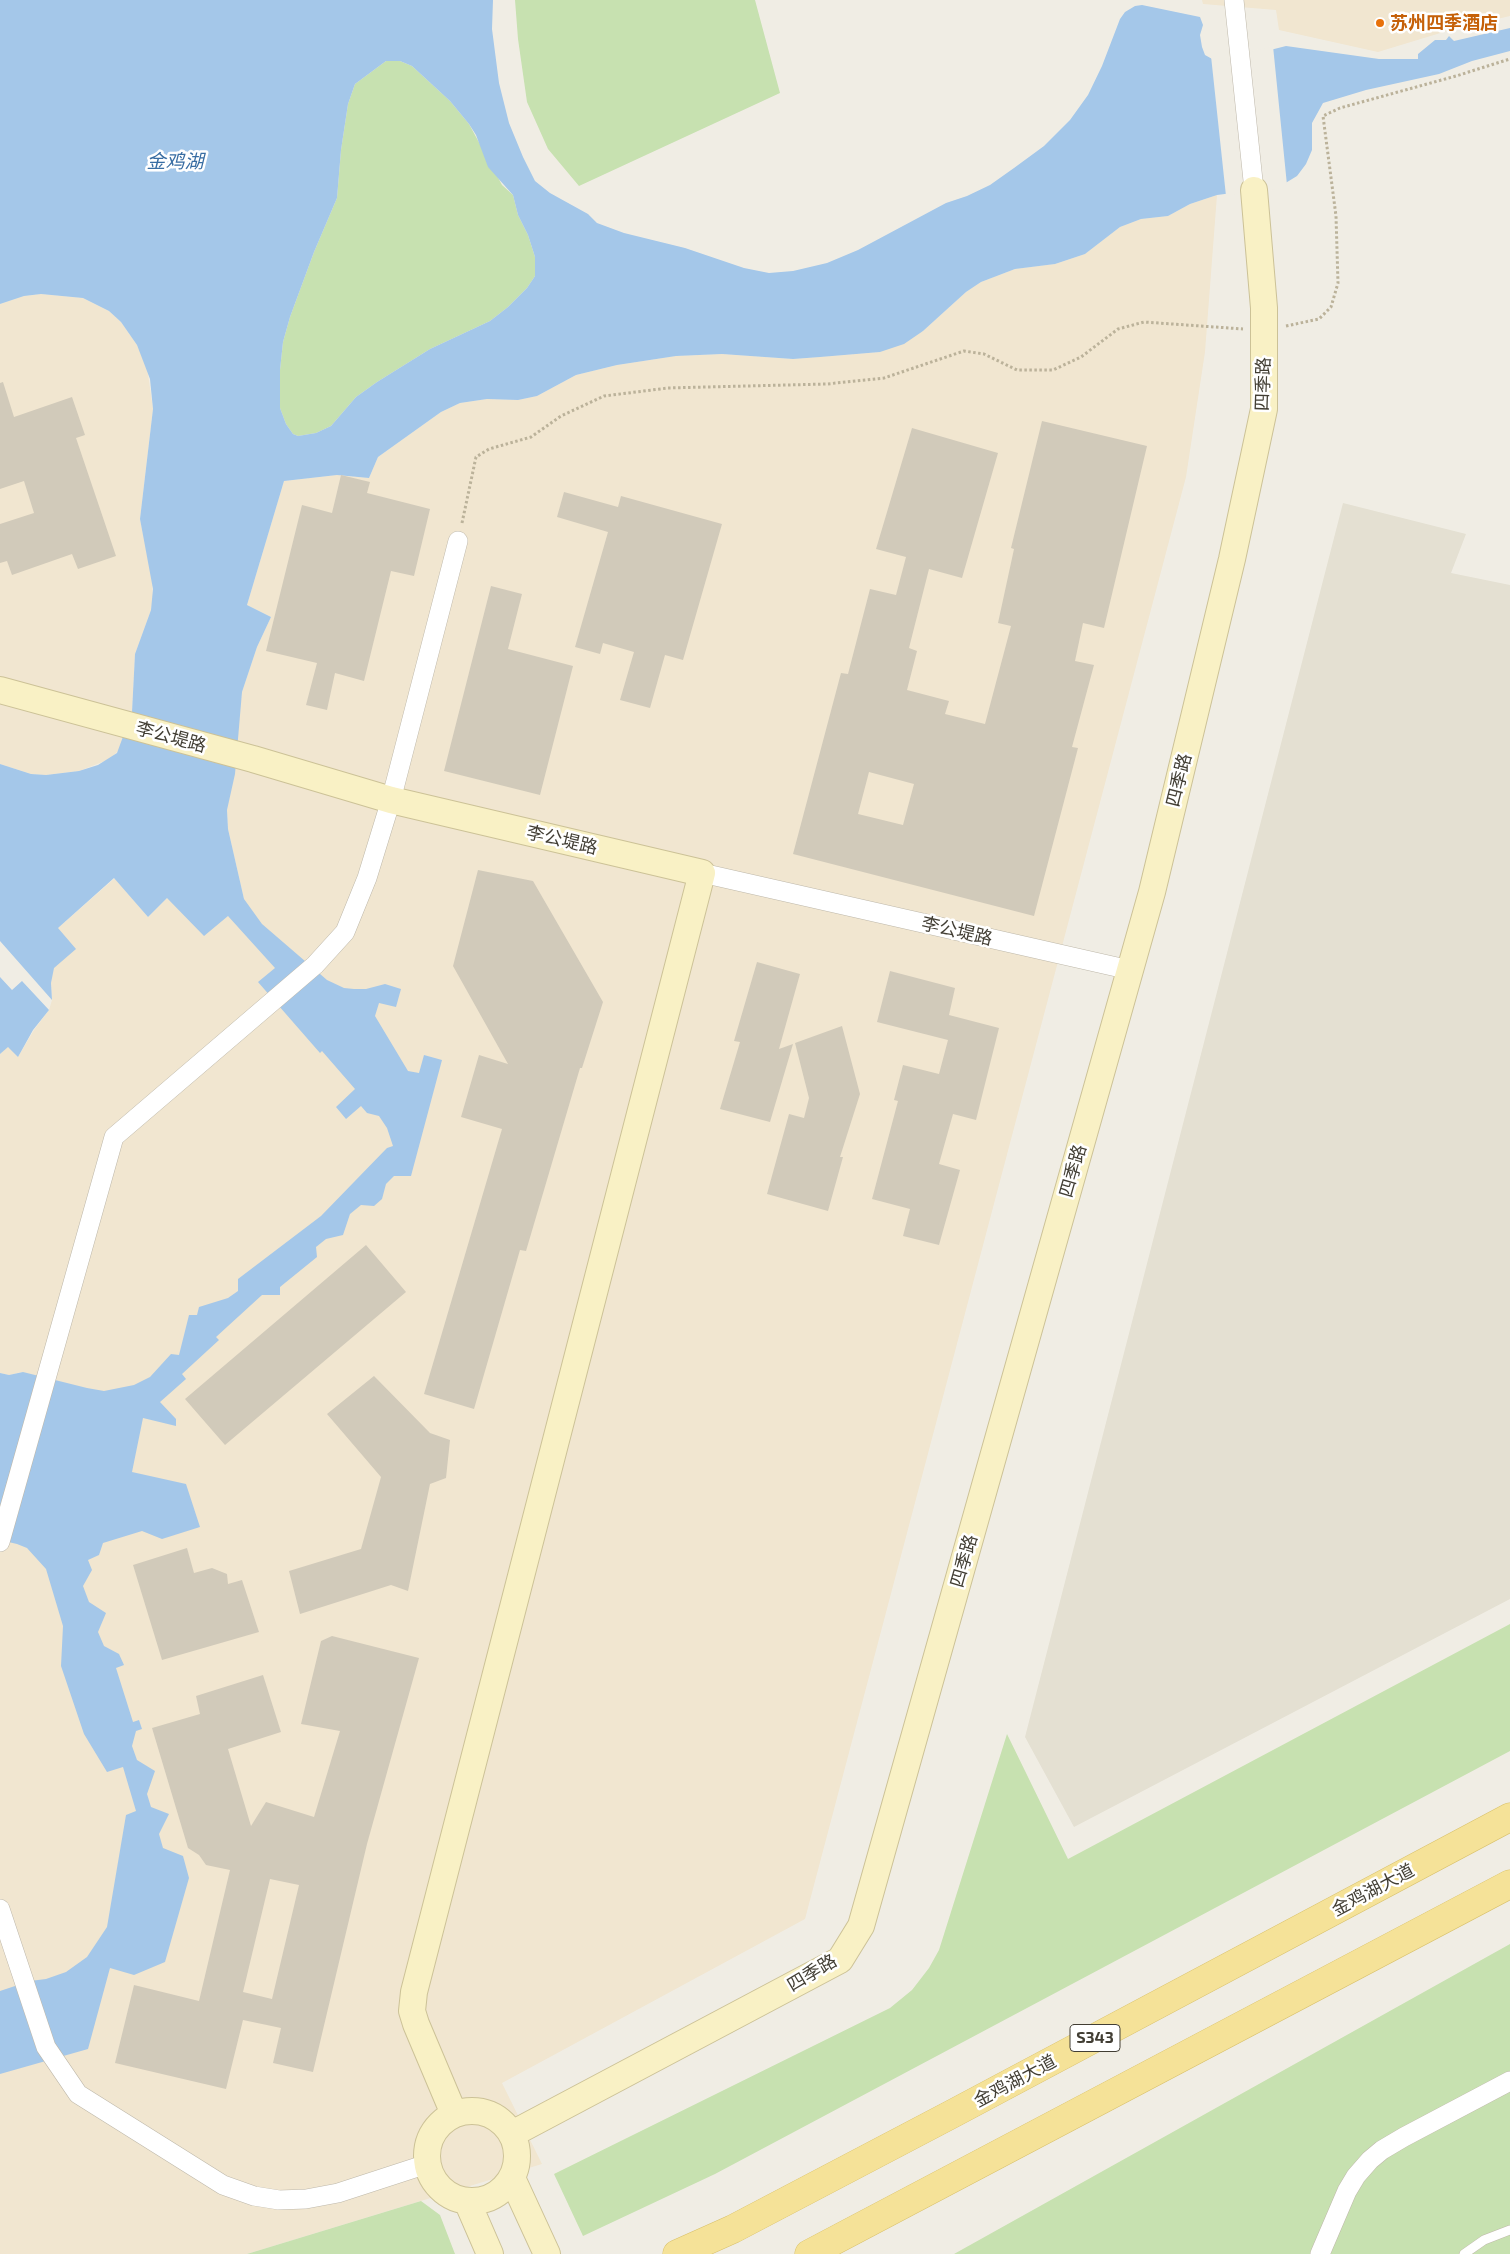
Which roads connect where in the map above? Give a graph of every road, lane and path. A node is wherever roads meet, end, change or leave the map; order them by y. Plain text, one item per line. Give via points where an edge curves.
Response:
1 (1234, 0) edge
2 (1510, 59) edge
3 (1254, 190) joint
4 (1264, 330) junction
5 (458, 541) joint
6 (0, 690) edge
7 (390, 800) junction
8 (702, 874) junction
9 (1130, 970) junction
10 (0, 1542) edge
11 (1510, 1817) edge
12 (1510, 1884) edge
13 (0, 1909) edge
14 (1510, 2081) edge
15 (454, 2114) junction
16 (512, 2134) junction
17 (427, 2164) junction
18 (512, 2178) junction
19 (467, 2201) junction
20 (1510, 2230) edge
21 (490, 2254) edge
22 (547, 2254) edge
23 (677, 2254) edge
24 (809, 2254) edge
25 (1320, 2254) edge
26 (1464, 2254) edge

1 - 3 street, 四季路
2 - 4 path via 1322,116 1336,216 1338,283 1331,307 1319,319
3 - 4 street, 四季路
4 - 5 path via 1144,322 1118,329 1081,357 1053,370 1017,370 984,354 964,351 884,378 828,384 668,388 604,396 561,416 531,437 489,449 476,457
4 - 9 street, 四季路 via 1264,409 1232,558
5 - 7 street
6 - 7 street, 李公堤路
7 - 8 street, 李公堤路
7 - 10 street via 367,878 345,932 315,965 114,1137
8 - 9 street, 李公堤路
8 - 15 street via 414,1992 412,2011 416,2024
9 - 16 street, 四季路 via 861,1926 840,1960
11 - 23 main road, 金鸡湖大道 / S343 via 934,2124 733,2229
12 - 24 main road
13 - 17 street via 46,2047 78,2094 223,2185 254,2196 306,2200
14 - 25 street via 1376,2155 1347,2191
15 - 16 street via 477,2110 494,2115
15 - 17 street via 443,2120 432,2134 426,2151
16 - 18 street via 518,2161
17 - 19 street via 436,2184 450,2196
18 - 19 street via 501,2191 485,2200
18 - 22 street
19 - 21 street
20 - 26 lane via 1484,2240

